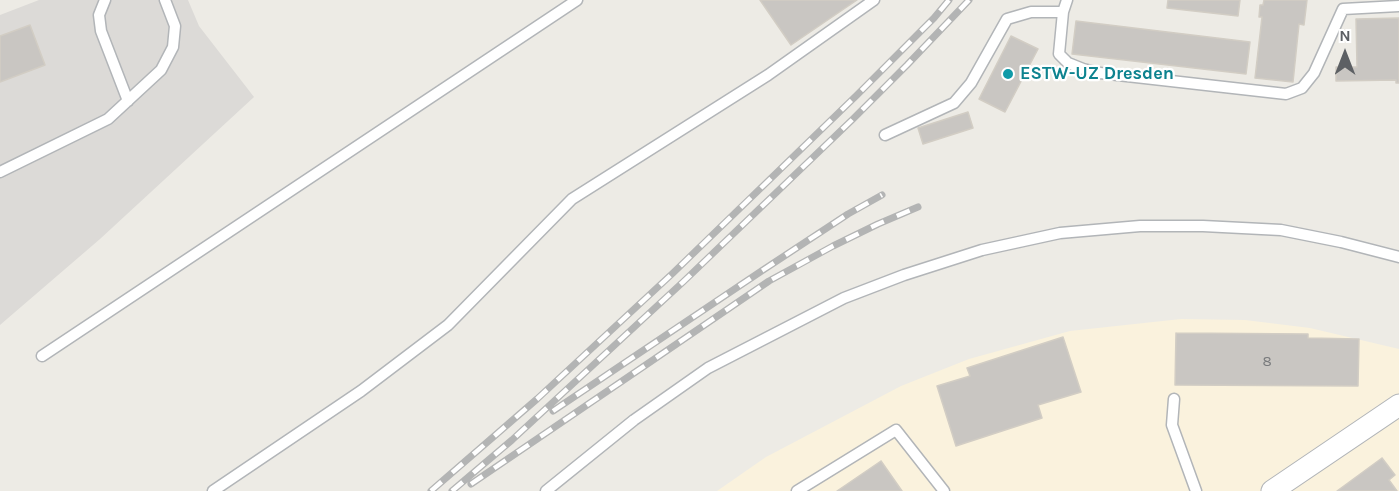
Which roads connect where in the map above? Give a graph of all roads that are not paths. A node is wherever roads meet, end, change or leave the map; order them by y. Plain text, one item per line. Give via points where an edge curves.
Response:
1 (105, 0) edge
2 (165, 0) edge
3 (578, 0) edge
4 (874, 0) edge
5 (1067, 0) edge
6 (1344, 5) edge
7 (1399, 6) edge
8 (1063, 12) junction
9 (128, 101) junction
10 (885, 135) dead end
11 (0, 172) edge
12 (1399, 257) edge
13 (42, 357) dead end
14 (1174, 399) dead end
15 (1399, 405) edge
16 (213, 491) edge
17 (546, 491) edge
18 (797, 491) edge
19 (945, 491) edge
20 (1196, 491) edge
21 (1272, 491) edge

1 - 9 lane via 99,15 101,31
2 - 9 lane via 175,26 173,48 161,70
3 - 13 lane
4 - 16 lane via 768,75 572,199 448,324 361,391
5 - 8 lane
6 - 7 lane
6 - 8 lane via 1314,73 1302,88 1286,94 1083,69 1059,54
8 - 10 lane via 1030,12 1006,19 971,84 954,103
9 - 11 lane via 108,119
12 - 17 lane via 1281,230 1203,226 1140,226 1060,233 982,250 844,298 708,368 634,420
14 - 20 lane via 1172,425
15 - 21 street
18 - 19 lane via 896,430

